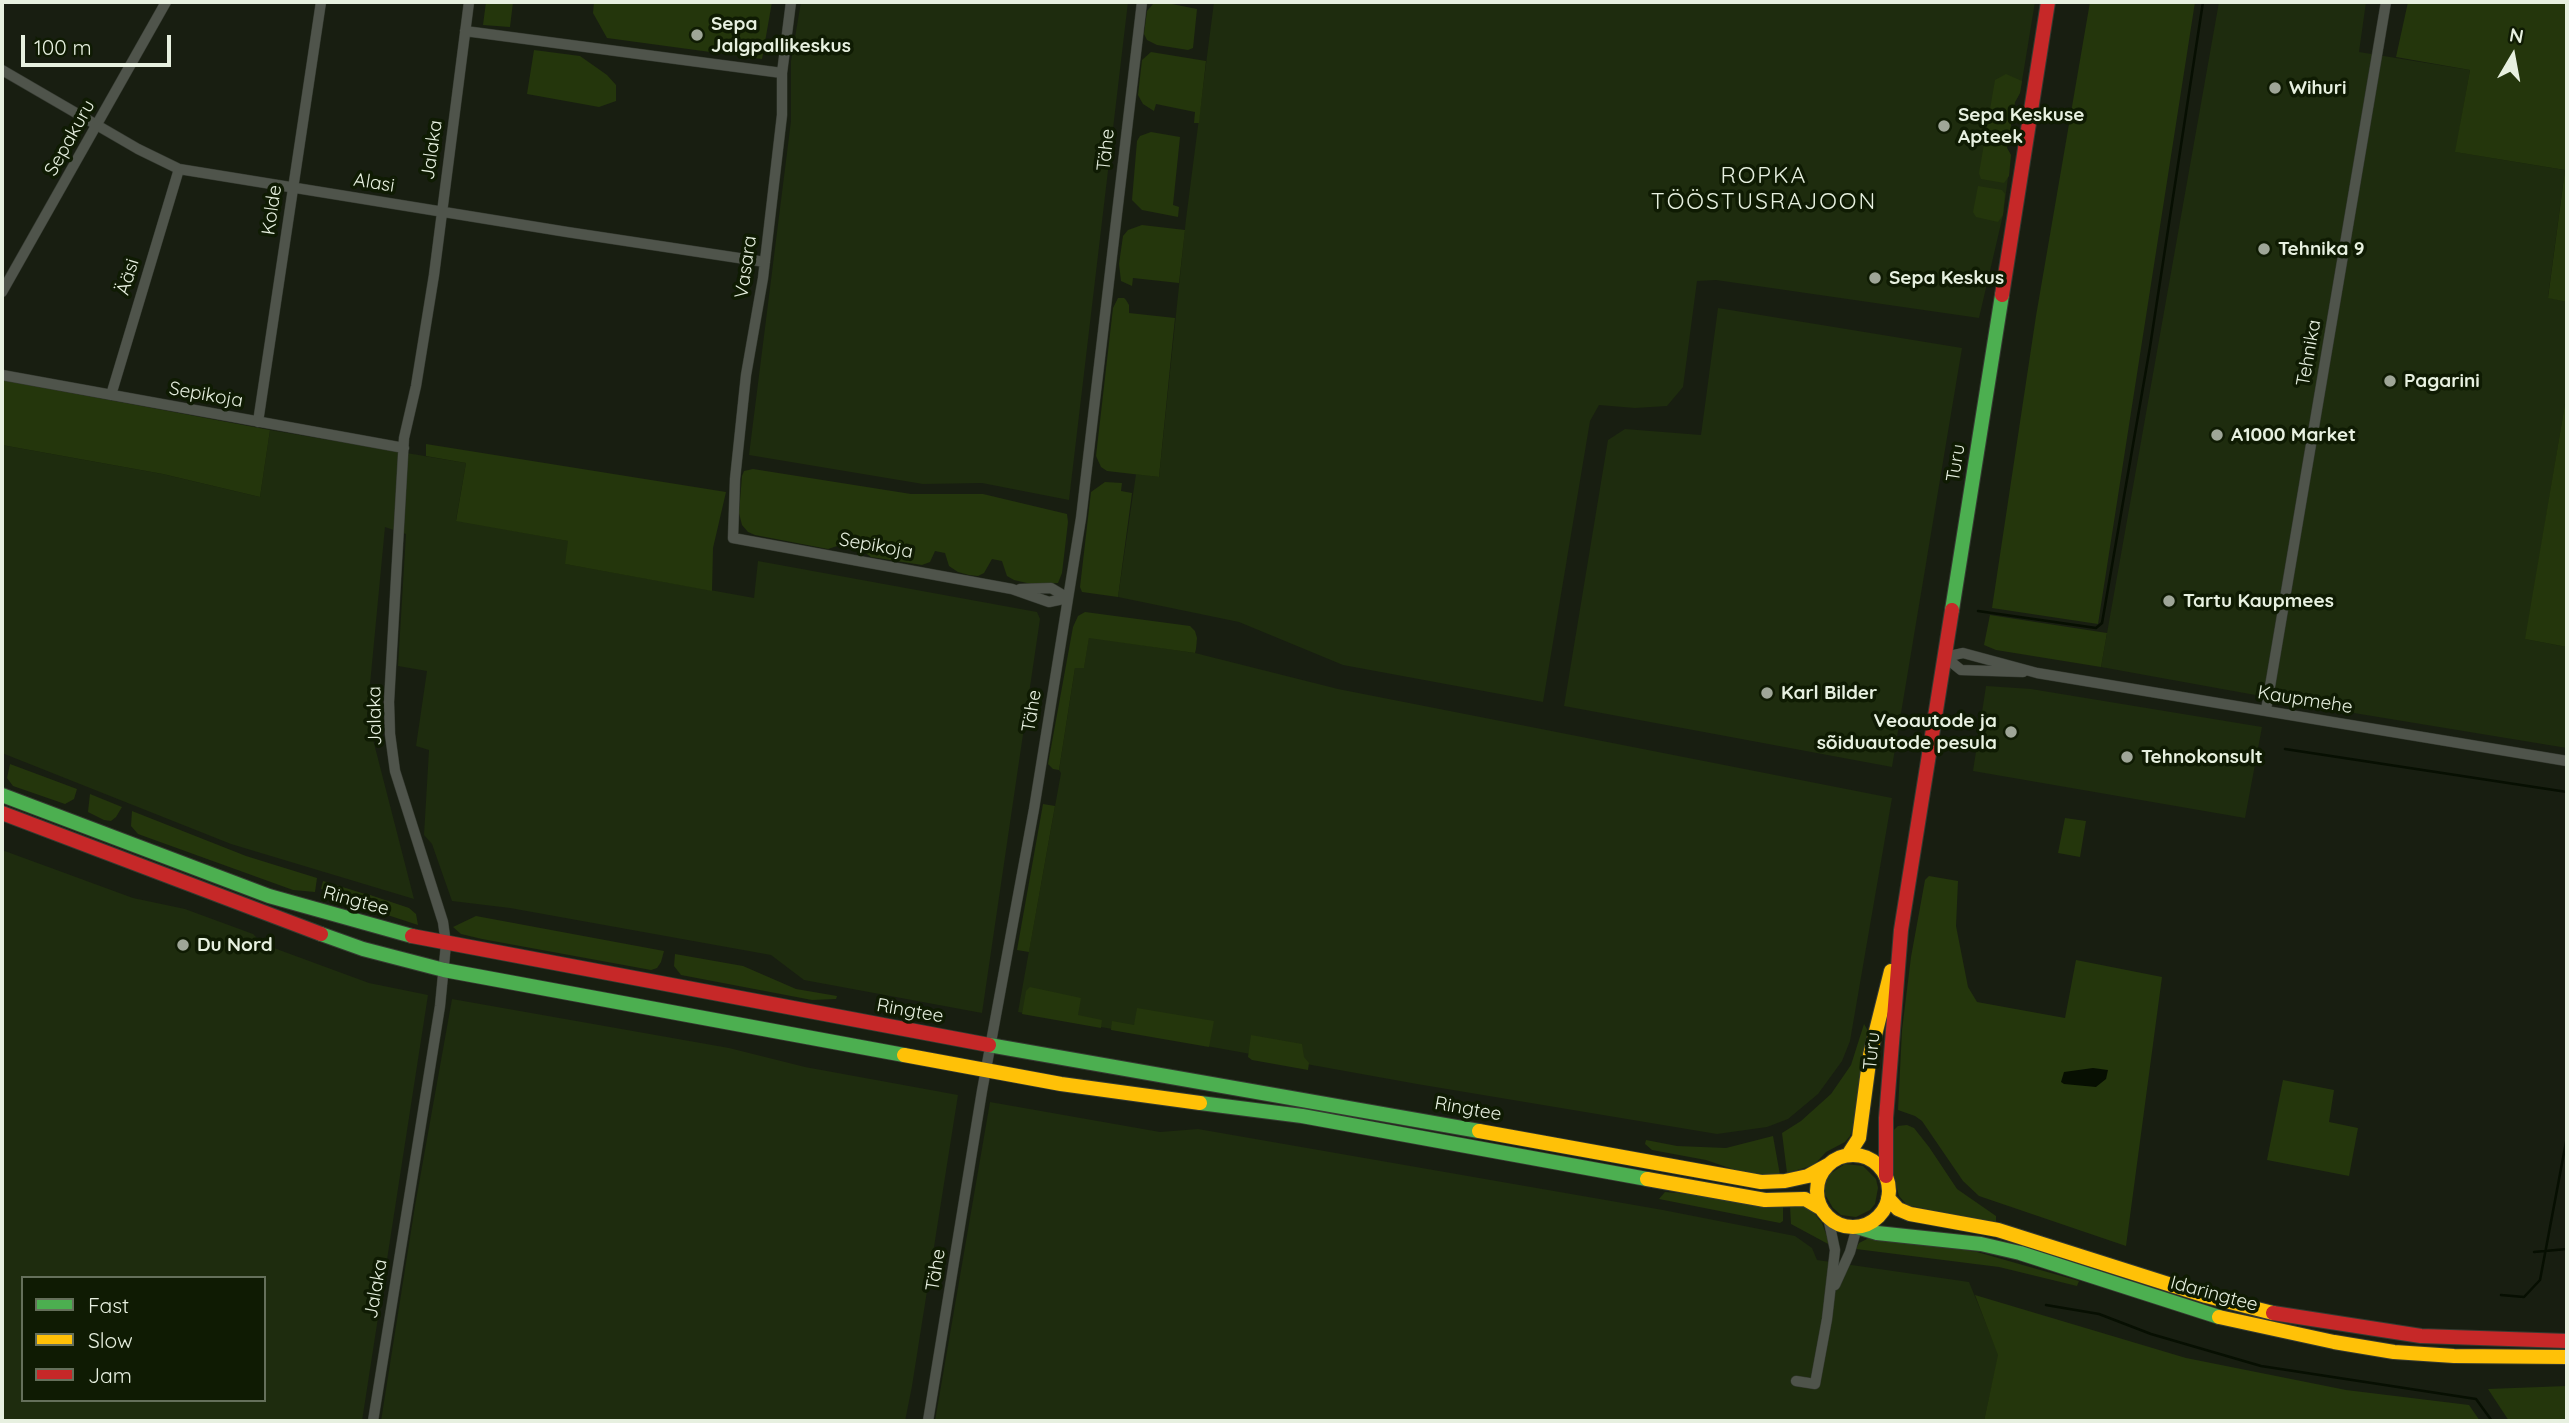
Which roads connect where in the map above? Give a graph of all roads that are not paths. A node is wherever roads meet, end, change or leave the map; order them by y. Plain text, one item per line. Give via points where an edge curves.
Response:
1 (166, 2) edge
2 (321, 2) edge
3 (469, 2) edge
4 (791, 2) edge
5 (1142, 2) edge
6 (2048, 2) edge
7 (2386, 2) edge
8 (465, 32) junction
9 (2, 70) edge
10 (782, 72) junction
11 (98, 126) junction
12 (179, 169) junction
13 (293, 187) junction
14 (441, 212) junction
15 (765, 262) junction
16 (2, 292) edge
17 (2, 376) edge
18 (111, 396) junction
19 (258, 422) junction
20 (404, 448) junction
21 (733, 538) joint
22 (1068, 598) junction
23 (1945, 657) junction
24 (2037, 673) junction
25 (2266, 710) junction
26 (2567, 761) edge
27 (2, 795) edge
28 (2, 813) edge
29 (1901, 930) junction
30 (446, 944) junction
31 (444, 970) junction
32 (991, 1045) junction
33 (986, 1070) junction
34 (1848, 1155) junction
35 (1828, 1165) junction
36 (1886, 1176) junction
37 (1888, 1198) junction
38 (1825, 1213) junction
39 (1857, 1227) junction
40 (1830, 1295) junction
41 (2567, 1341) edge
42 (2567, 1357) edge
43 (1796, 1381) dead end
44 (373, 1421) edge
45 (928, 1421) edge

1 - 11 street, Sepakuru
2 - 13 street, Kolde
3 - 8 street, Jalaka
4 - 10 street, Vasara
5 - 22 street, Tähe
6 - 23 main road, Turu
7 - 25 street, Tehnika
8 - 10 street
8 - 14 street, Jalaka
9 - 11 street, Alasi
10 - 15 street, Vasara via 782,114
11 - 12 street, Alasi
11 - 16 street, Sepakuru
12 - 13 street, Alasi
12 - 18 street, Ääsi
13 - 14 street, Alasi
13 - 19 street, Kolde
14 - 15 street, Alasi
14 - 20 street, Jalaka
15 - 21 street, Vasara via 746,375
17 - 18 street, Sepikoja
18 - 19 street, Sepikoja
19 - 20 street, Sepikoja
20 - 30 street, Jalaka via 390,734 395,771
21 - 22 street, Sepikoja via 1012,589 1049,602
22 - 32 street, Tähe
23 - 24 street, Kaupmehe via 1963,653
23 - 24 street, Kaupmehe via 1961,670
23 - 29 main road, Turu
24 - 25 street, Kaupmehe
25 - 26 street, Kaupmehe
27 - 30 main road, Ringtee via 269,896
28 - 31 main road, Ringtee via 338,940
29 - 34 main road, Turu via 1870,1055 1859,1138
29 - 36 main road, Turu via 1886,1118
30 - 31 street, Jalaka
30 - 32 main road, Ringtee
31 - 33 main road, Ringtee
31 - 44 street, Jalaka
32 - 33 street, Tähe
32 - 35 main road, Ringtee via 1760,1182 1808,1176
33 - 38 main road, Ringtee via 1327,1120 1765,1200 1805,1199
33 - 45 street, Tähe
34 - 35 main road
34 - 36 main road via 1870,1159
35 - 38 main road via 1817,1186
36 - 37 main road
37 - 39 main road via 1877,1218
37 - 41 main road, Idaringtee via 1910,1214 1998,1230 2206,1296 2286,1316 2421,1336
38 - 39 main road via 1837,1223
38 - 40 street via 1835,1250
39 - 40 street
39 - 42 main road, Idaringtee via 2020,1253 2205,1314 2334,1342 2454,1356
40 - 43 street via 1815,1384

